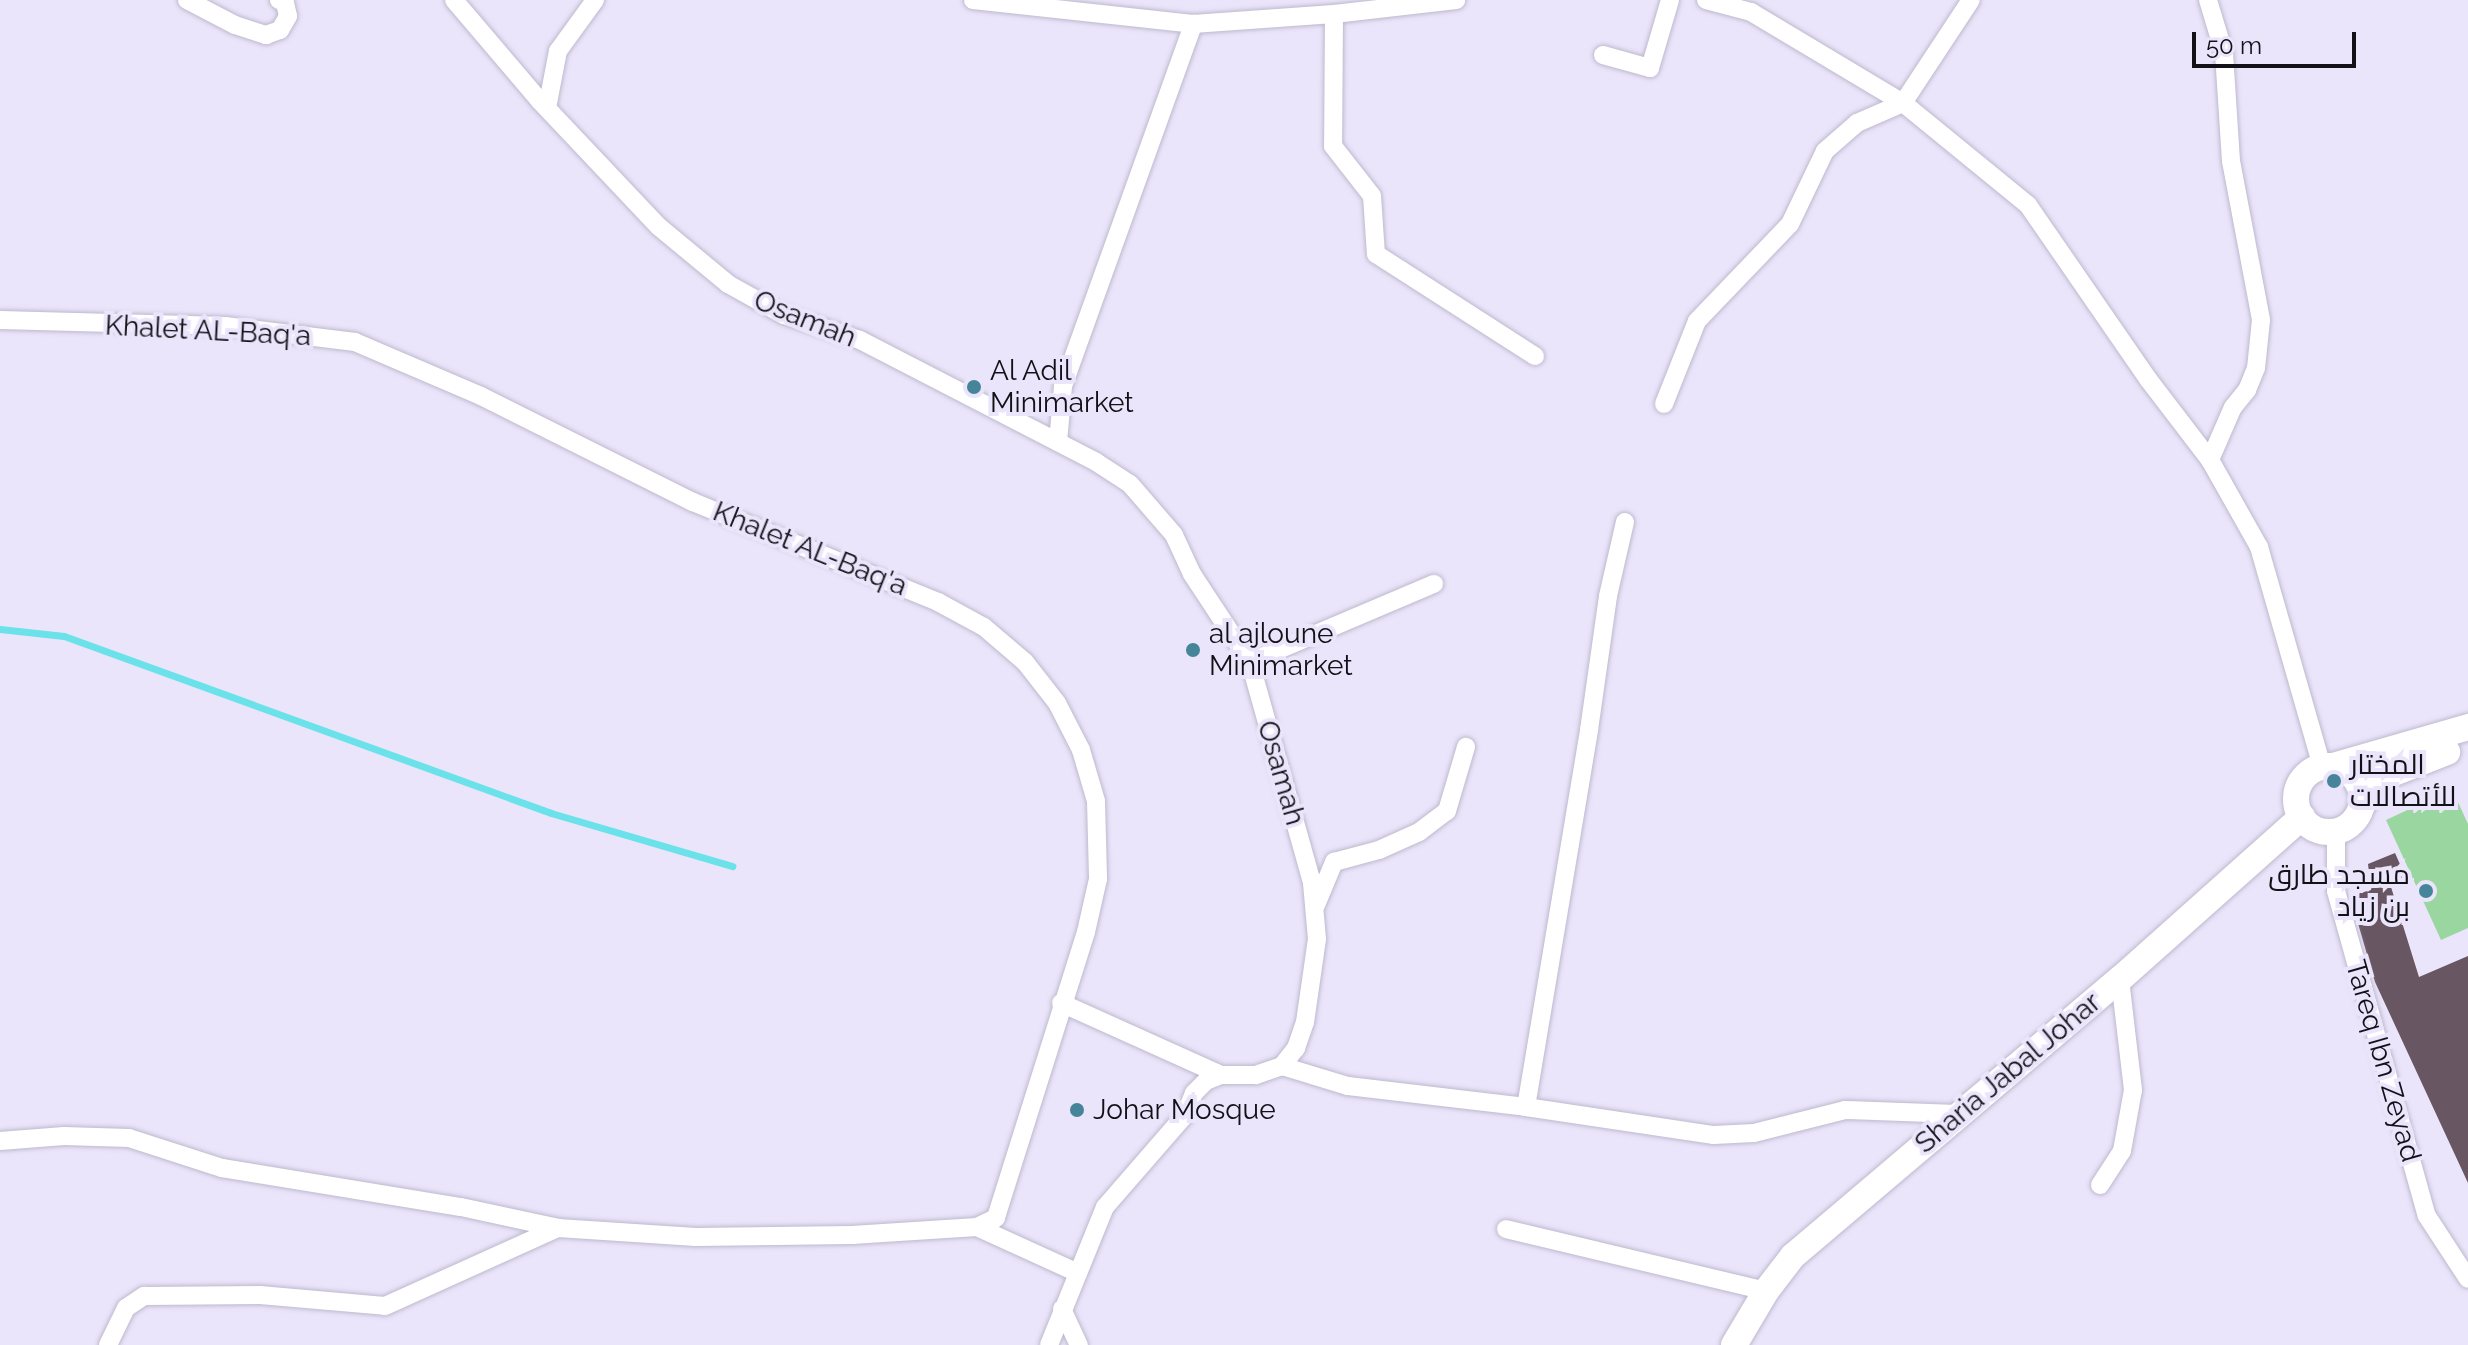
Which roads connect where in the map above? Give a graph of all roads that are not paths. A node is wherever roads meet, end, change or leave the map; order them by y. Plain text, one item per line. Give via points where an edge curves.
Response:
1 (187, 0) edge
2 (279, 0) edge
3 (454, 0) edge
4 (595, 0) edge
5 (973, 0) edge
6 (1456, 0) edge
7 (1670, 0) edge
8 (1706, 0) edge
9 (1971, 0) edge
10 (2208, 0) edge
11 (1334, 14) junction
12 (1193, 24) junction
13 (1603, 55) dead end
14 (1903, 103) junction
15 (547, 108) junction
16 (0, 320) edge
17 (1535, 356) dead end
18 (1664, 404) dead end
19 (1058, 442) junction
20 (2210, 460) junction
21 (1625, 522) dead end
22 (1434, 584) dead end
23 (1250, 662) junction
24 (2468, 727) edge
25 (2468, 745) edge
26 (1466, 747) dead end
27 (2328, 766) junction
28 (2362, 805) junction
29 (2302, 817) junction
30 (2336, 831) junction
31 (1315, 908) junction
32 (2120, 979) junction
33 (1061, 1003) junction
34 (1282, 1066) junction
35 (1221, 1075) junction
36 (1526, 1107) junction
37 (1957, 1114) junction
38 (0, 1141) edge
39 (2100, 1185) dead end
40 (977, 1227) junction
41 (558, 1228) junction
42 (1506, 1229) dead end
43 (1078, 1273) junction
44 (2468, 1279) edge
45 (1766, 1291) junction
46 (1062, 1309) junction
47 (108, 1345) edge
48 (1049, 1345) edge
49 (1079, 1345) edge
50 (1734, 1345) edge

1 - 2 street via 266,35 280,30 288,16
3 - 15 street, Osamah
4 - 15 street via 558,51
5 - 12 street
6 - 11 street
7 - 13 street via 1650,68
8 - 14 street via 1751,12
9 - 14 street
10 - 20 street via 2224,53 2231,161 2261,320 2256,368
11 - 12 street
11 - 17 street via 1333,146 1372,196 1376,254
12 - 19 street via 1063,386
14 - 18 street via 1857,123 1825,151 1790,224 1697,321
14 - 20 street via 2028,205
15 - 19 street, Osamah via 658,226 728,284 784,315 860,340
16 - 33 street, Khalet AL-Baq'a via 225,326 355,342 481,396 693,502 934,600 984,627 1025,662 1057,703 1081,750 1096,801 1099,852 1093,906
19 - 23 street, Osamah via 1112,471 1147,499
20 - 27 street via 2259,547
21 - 36 street via 1608,596
22 - 23 street
23 - 31 street, Osamah
24 - 27 street
25 - 28 street via 2393,772
26 - 31 street via 1447,811 1405,838 1334,862
27 - 28 street via 2356,780
27 - 29 street via 2306,775 2297,791
28 - 30 street via 2353,822
29 - 30 street via 2317,829
29 - 32 street, Sharia Jabal Johar
30 - 44 street, Tareq Ibn Zeyad via 2336,891 2427,1216
31 - 34 street, Osamah via 1312,995 1298,1044
32 - 37 street, Sharia Jabal Johar
32 - 39 street via 2133,1090 2122,1151
33 - 35 street
33 - 40 street, Khalet AL-Baq'a via 996,1218
34 - 35 street via 1256,1075
34 - 36 street via 1348,1086
35 - 43 street via 1194,1093 1185,1115 1105,1207
36 - 37 street via 1714,1135 1754,1133 1845,1110
37 - 45 street, Sharia Jabal Johar via 1793,1256
38 - 41 street via 129,1138 222,1168
40 - 41 street via 696,1237
40 - 43 street
41 - 47 street via 385,1306 260,1295 144,1296 126,1308
42 - 45 street
43 - 46 street
45 - 50 street, Sharia Jabal Johar
46 - 48 street
46 - 49 street

